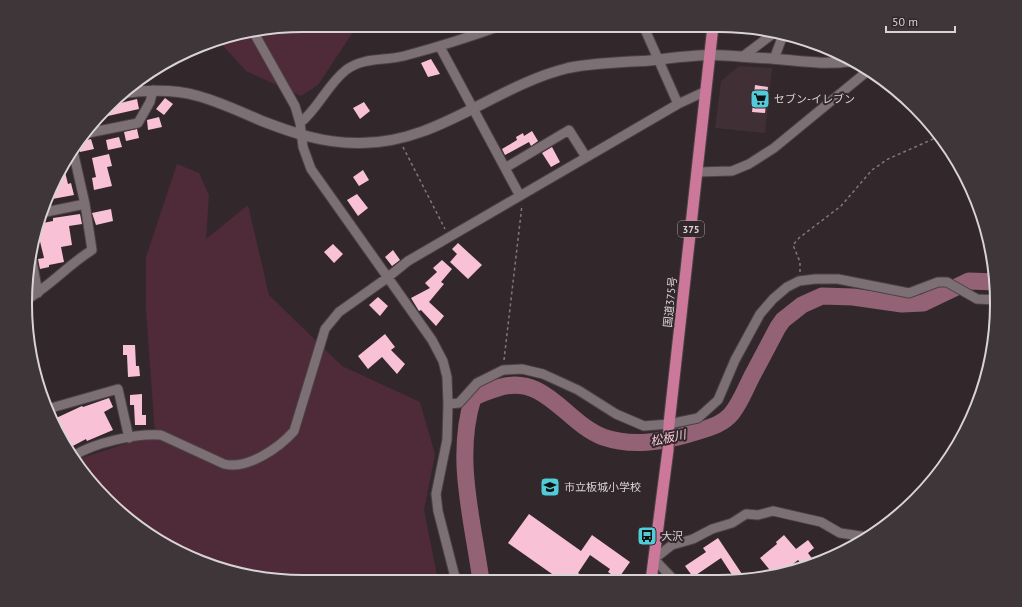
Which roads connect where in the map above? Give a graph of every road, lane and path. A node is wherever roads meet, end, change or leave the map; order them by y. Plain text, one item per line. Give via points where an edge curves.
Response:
1 (483, 32) edge
2 (646, 32) edge
3 (713, 32) edge
4 (256, 36) edge
5 (769, 37) edge
6 (781, 39) edge
7 (440, 47) junction
8 (711, 55) junction
9 (742, 57) junction
10 (774, 59) junction
11 (659, 60) junction
12 (841, 61) edge
13 (864, 74) edge
14 (153, 90) junction
15 (706, 91) junction
16 (133, 92) edge
17 (678, 104) junction
18 (474, 110) junction
19 (300, 123) junction
20 (93, 132) edge
21 (300, 135) junction
22 (400, 139) junction
23 (934, 139) edge
24 (586, 157) junction
25 (75, 158) edge
26 (506, 168) junction
27 (697, 172) junction
28 (520, 196) junction
29 (85, 204) junction
30 (48, 211) edge
31 (449, 236) junction
32 (34, 271) edge
33 (388, 278) junction
34 (799, 281) junction
35 (38, 293) junction
36 (32, 296) edge
37 (990, 300) edge
38 (502, 370) junction
39 (448, 404) junction
40 (53, 407) edge
41 (669, 428) junction
42 (129, 438) junction
43 (77, 453) edge
44 (859, 536) edge
45 (654, 559) junction
46 (454, 575) edge
47 (652, 575) edge
48 (669, 575) edge

1 - 7 street
2 - 11 street
3 - 8 highway, 国道375号 / 375
4 - 19 street via 295,106
5 - 9 street
6 - 10 street
7 - 18 street
7 - 19 street via 398,58 372,59 354,65 332,84
8 - 9 street
8 - 11 street
8 - 15 highway, 国道375号 / 375
9 - 10 street
10 - 12 street
11 - 17 street
11 - 18 street via 570,68 536,77
13 - 27 street via 774,148 749,164 732,171
14 - 16 street
14 - 20 street via 150,102 138,123
14 - 21 street via 198,96
15 - 17 street
15 - 27 highway, 国道375号 / 375
17 - 24 street
18 - 22 street via 414,136
18 - 26 street
19 - 21 street
21 - 22 street via 331,142 359,143
21 - 33 street via 311,169
22 - 31 path
23 - 34 path via 888,159 872,170 841,206 799,238 793,245 800,262
24 - 26 street via 569,130
24 - 28 street
25 - 29 street
26 - 28 street
27 - 41 highway, 国道375号 / 375
28 - 31 street
28 - 38 path via 522,201
29 - 30 street
29 - 35 street via 92,250 73,262
31 - 33 street via 408,261
32 - 35 street
33 - 39 street via 432,340 443,361 447,377
33 - 42 street via 335,316 325,329 298,424 287,439 260,457 233,467 161,435
34 - 37 street via 838,280 909,293 938,282 947,282 977,299
34 - 41 street via 787,287 760,314 735,360 718,400 698,418
35 - 36 street
38 - 39 street via 477,383 459,403
38 - 41 street via 522,369 542,374 578,390 616,414 644,426
39 - 46 street via 447,440 436,494
40 - 42 street via 118,389
41 - 45 highway, 国道375号 / 375
42 - 43 street via 85,448
44 - 45 street via 840,533 821,522 773,511 758,515 746,514 732,523 672,545
45 - 47 highway, 国道375号 / 375
45 - 48 street

